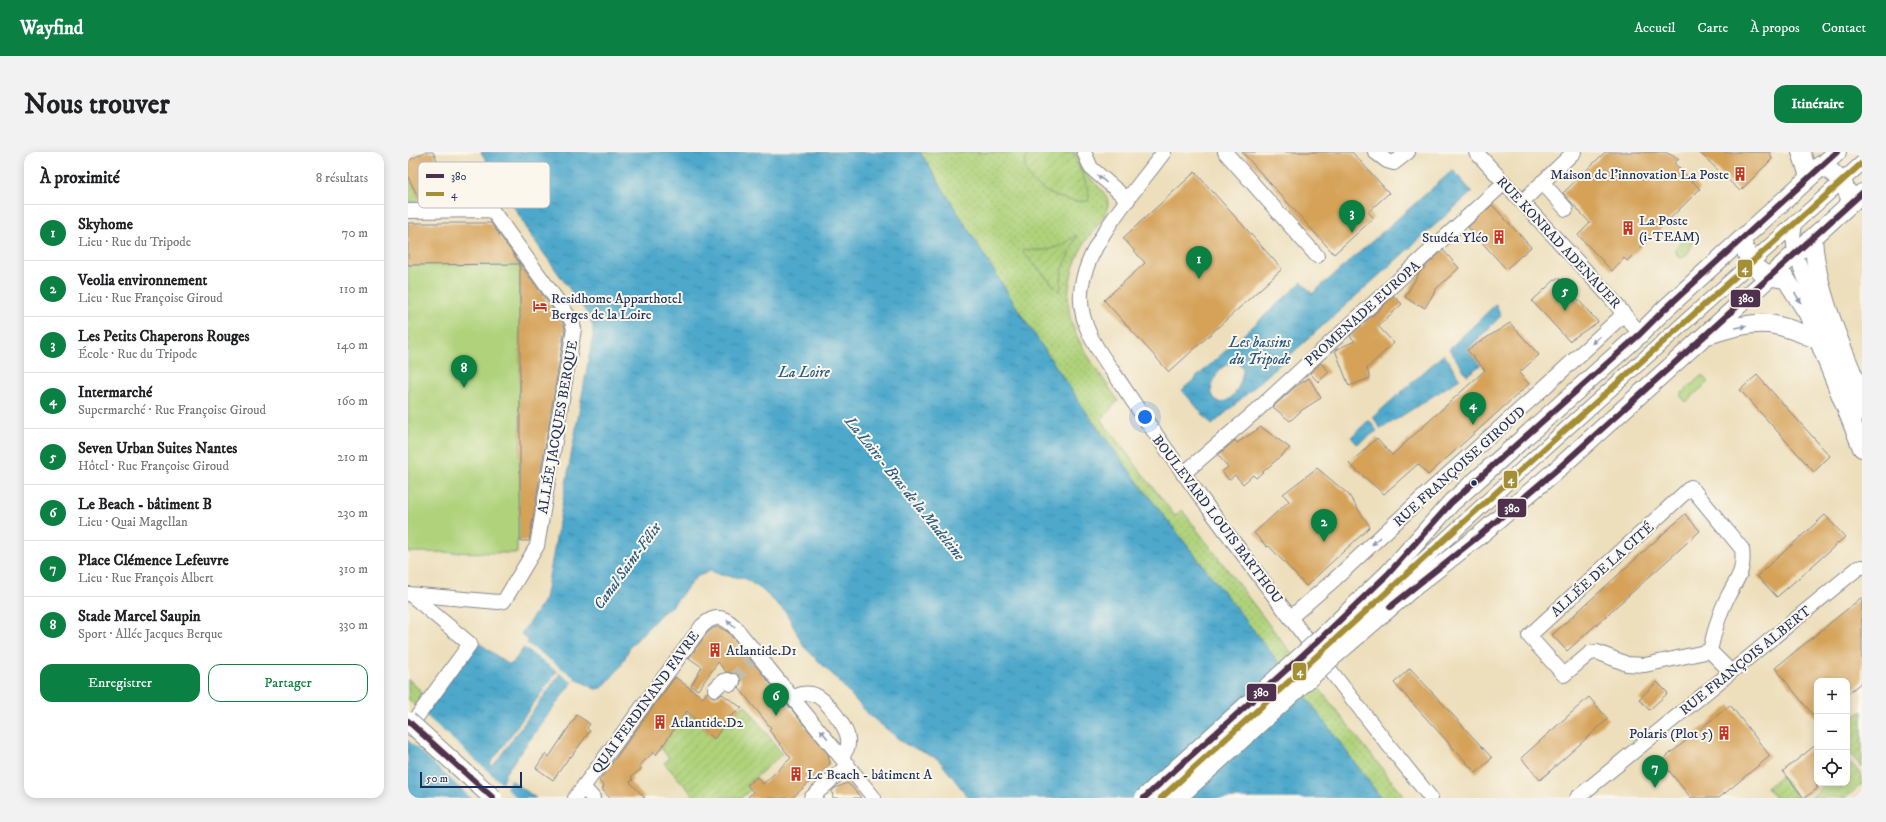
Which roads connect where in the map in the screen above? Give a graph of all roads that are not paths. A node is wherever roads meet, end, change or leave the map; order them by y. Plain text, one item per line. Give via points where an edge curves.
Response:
1 (1084, 152) edge
2 (1164, 152) edge
3 (1225, 152) edge
4 (1375, 152) edge
5 (1408, 152) edge
6 (1476, 152) edge
7 (1574, 152) edge
8 (1801, 152) edge
9 (1837, 152) edge
10 (1862, 163) edge
11 (1815, 171) junction
12 (1542, 182) junction
13 (1842, 182) junction
14 (1504, 183) junction
15 (1857, 198) edge
16 (1128, 200) junction
17 (1522, 202) junction
18 (1566, 209) dead end
19 (408, 211) edge
20 (1795, 224) junction
21 (1813, 238) junction
22 (1742, 239) junction
23 (1795, 254) junction
24 (1317, 256) dead end
25 (1751, 263) junction
26 (1770, 276) junction
27 (1624, 314) junction
28 (1640, 334) junction
29 (1703, 337) junction
30 (1819, 340) junction
31 (1862, 397) edge
32 (1862, 425) edge
33 (1862, 448) edge
34 (1183, 474) junction
35 (1861, 564) edge
36 (1398, 583) junction
37 (409, 594) edge
38 (1291, 618) junction
39 (1710, 651) junction
40 (1731, 672) junction
41 (733, 681) tunnel mouth
42 (715, 689) dead end
43 (794, 697) junction
44 (408, 721) edge
45 (408, 730) edge
46 (845, 760) junction
47 (579, 792) edge
48 (493, 798) edge
49 (593, 798) edge
50 (811, 798) edge
51 (874, 798) edge
52 (1144, 798) edge
53 (1160, 798) edge
54 (1177, 798) edge
55 (1431, 798) edge
56 (1577, 798) edge

16 -> 1 street via 1091,168
2 - 16 street, BOULEVARD LOUIS BARTHOU
3 - 24 street
4 - 5 street via 1394,163
6 - 14 street, RUE KONRAD ADENAUER
7 - 12 street
8 - 11 main road
9 - 11 main road
10 - 13 street
11 - 13 main road via 1833,172
11 - 22 main road
12 - 17 street
12 - 18 street
13 - 15 main road via 1848,192
13 - 20 street
14 - 17 street, RUE KONRAD ADENAUER
14 - 34 street, PROMENADE EUROPA via 1255,412
15 - 21 main road
16 - 34 street, BOULEVARD LOUIS BARTHOU via 1091,257 1081,292 1083,313 1094,342
17 - 27 street, RUE KONRAD ADENAUER
19 - 37 street, ALLÉE JACQUES BERQUE via 492,210 572,321 574,329 537,546 504,601
20 - 23 street
20 - 25 street
21 - 23 main road
21 - 31 main road via 1814,252 1830,316
22 - 25 main road via 1744,251
22 - 28 main road
23 - 26 main road
23 - 32 street
25 - 26 main road
25 - 36 street
26 - 29 main road
26 -> 30 main road via 1786,279 1808,314
27 - 28 street, RUE KONRAD ADENAUER
27 -> 38 street, RUE FRANÇOISE GIROUD
28 - 36 main road via 1450,503
29 -> 30 main road via 1726,329 1764,324 1790,329
29 - 36 main road via 1561,466 1480,535
30 - 33 main road
34 - 38 street, BOULEVARD LOUIS BARTHOU
35 - 40 street, RUE FRANÇOIS ALBERT
36 - 52 main road, bridge via 1316,643
36 - 53 street, bridge
36 - 54 main road, bridge via 1329,660
37 - 45 street via 470,644
38 - 55 street, BOULEVARD LOUIS BARTHOU
39 - 39 street, ALLÉE DE LA CITÉ via 1718,620 1727,597 1740,577 1744,562 1742,549 1691,487 1529,636 1564,675 1590,653 1597,652 1627,664 1645,666
39 - 40 street
40 - 56 street, RUE FRANÇOIS ALBERT
41 - 42 street via 731,684 723,680
46 -> 43 street
43 - 46 street via 814,694 820,697 835,715 848,740
43 -> 47 street, QUAI FERDINAND FAVRE via 753,656 727,619 717,617 708,620
44 - 48 main road, bridge
46 - 50 street
46 - 51 street
47 - 49 street

